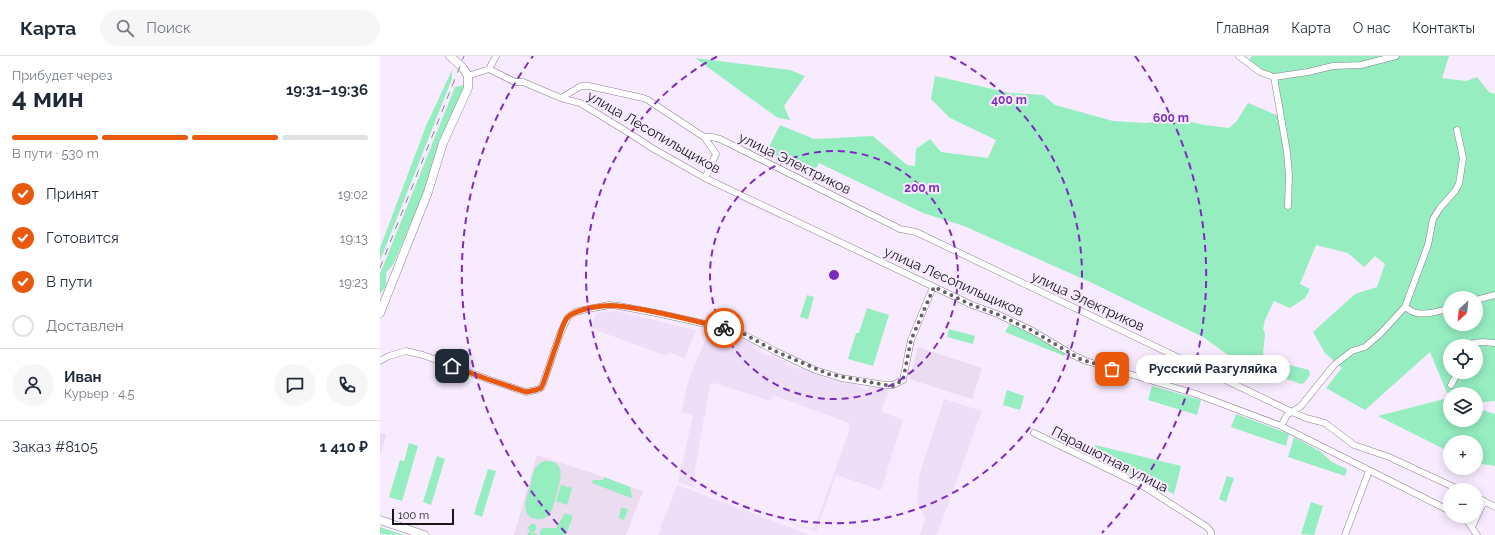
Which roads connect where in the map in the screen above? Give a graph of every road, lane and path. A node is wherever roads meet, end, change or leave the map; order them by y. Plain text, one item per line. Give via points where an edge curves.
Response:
1 (450, 56) edge
2 (496, 56) edge
3 (1238, 56) edge
4 (1252, 56) edge
5 (1396, 56) edge
6 (1248, 62) junction
7 (489, 69) junction
8 (468, 76) junction
9 (1274, 77) junction
10 (561, 98) junction
11 (1457, 130) dead end
12 (704, 137) junction
13 (705, 178) junction
14 (1288, 206) dead end
15 (934, 287) junction
16 (1495, 295) edge
17 (1483, 298) edge
18 (1405, 307) junction
19 (1443, 309) edge
20 (380, 313) edge
21 (1483, 342) edge
22 (1495, 343) edge
23 (380, 356) edge
24 (389, 356) junction
25 (380, 361) edge
26 (1454, 379) edge
27 (1451, 385) dead end
28 (1292, 412) junction
29 (1281, 426) junction
30 (1034, 433) dead end
31 (1369, 471) junction
32 (1445, 483) edge
33 (1484, 501) joint
34 (1495, 507) edge
35 (1443, 508) edge
36 (380, 520) edge
37 (1469, 523) edge
38 (1472, 527) junction
39 (424, 535) edge
40 (1211, 535) edge
41 (1345, 535) edge
42 (1477, 535) edge

1 - 8 main road
2 - 7 street
3 - 6 street
4 - 6 street
5 - 9 street via 1361,65 1333,66
6 - 9 street via 1260,72
7 - 8 street
7 - 10 street, улица Лесопильщиков via 515,82 523,82
8 - 20 main road via 467,92 443,143 428,192
9 - 14 street via 1287,152
10 - 12 street via 581,86 590,86 643,98
10 - 13 street, улица Лесопильщиков via 580,103
11 - 18 street via 1463,158 1459,184 1433,219 1428,245
12 - 13 street via 716,154
12 - 28 street, улица Электриков via 720,139 900,229 916,232
13 - 15 street, улица Лесопильщиков
15 - 24 street via 911,340 902,382 893,386 828,374 785,356 737,331 619,306 593,308 575,312 568,317 543,384 541,388 531,391 526,392 423,355 406,351
15 - 29 street, улица Лесопильщиков via 1033,331 1080,359 1196,394
16 - 17 street
18 - 19 street via 1418,314
18 - 28 street via 1366,347 1352,351 1334,365 1301,406
21 - 22 street
23 - 24 street
24 - 25 street
26 - 27 street
28 - 29 street via 1287,415
28 - 32 street, улица Электриков via 1325,423 1354,445 1389,457
29 - 31 street, улица Лесопильщиков
30 - 40 street, Парашютная улица via 1143,486 1207,527
31 - 35 street, улица Лесопильщиков
31 - 41 street
33 - 34 street
33 - 38 street
36 - 39 main road
37 - 38 street
38 - 42 street

